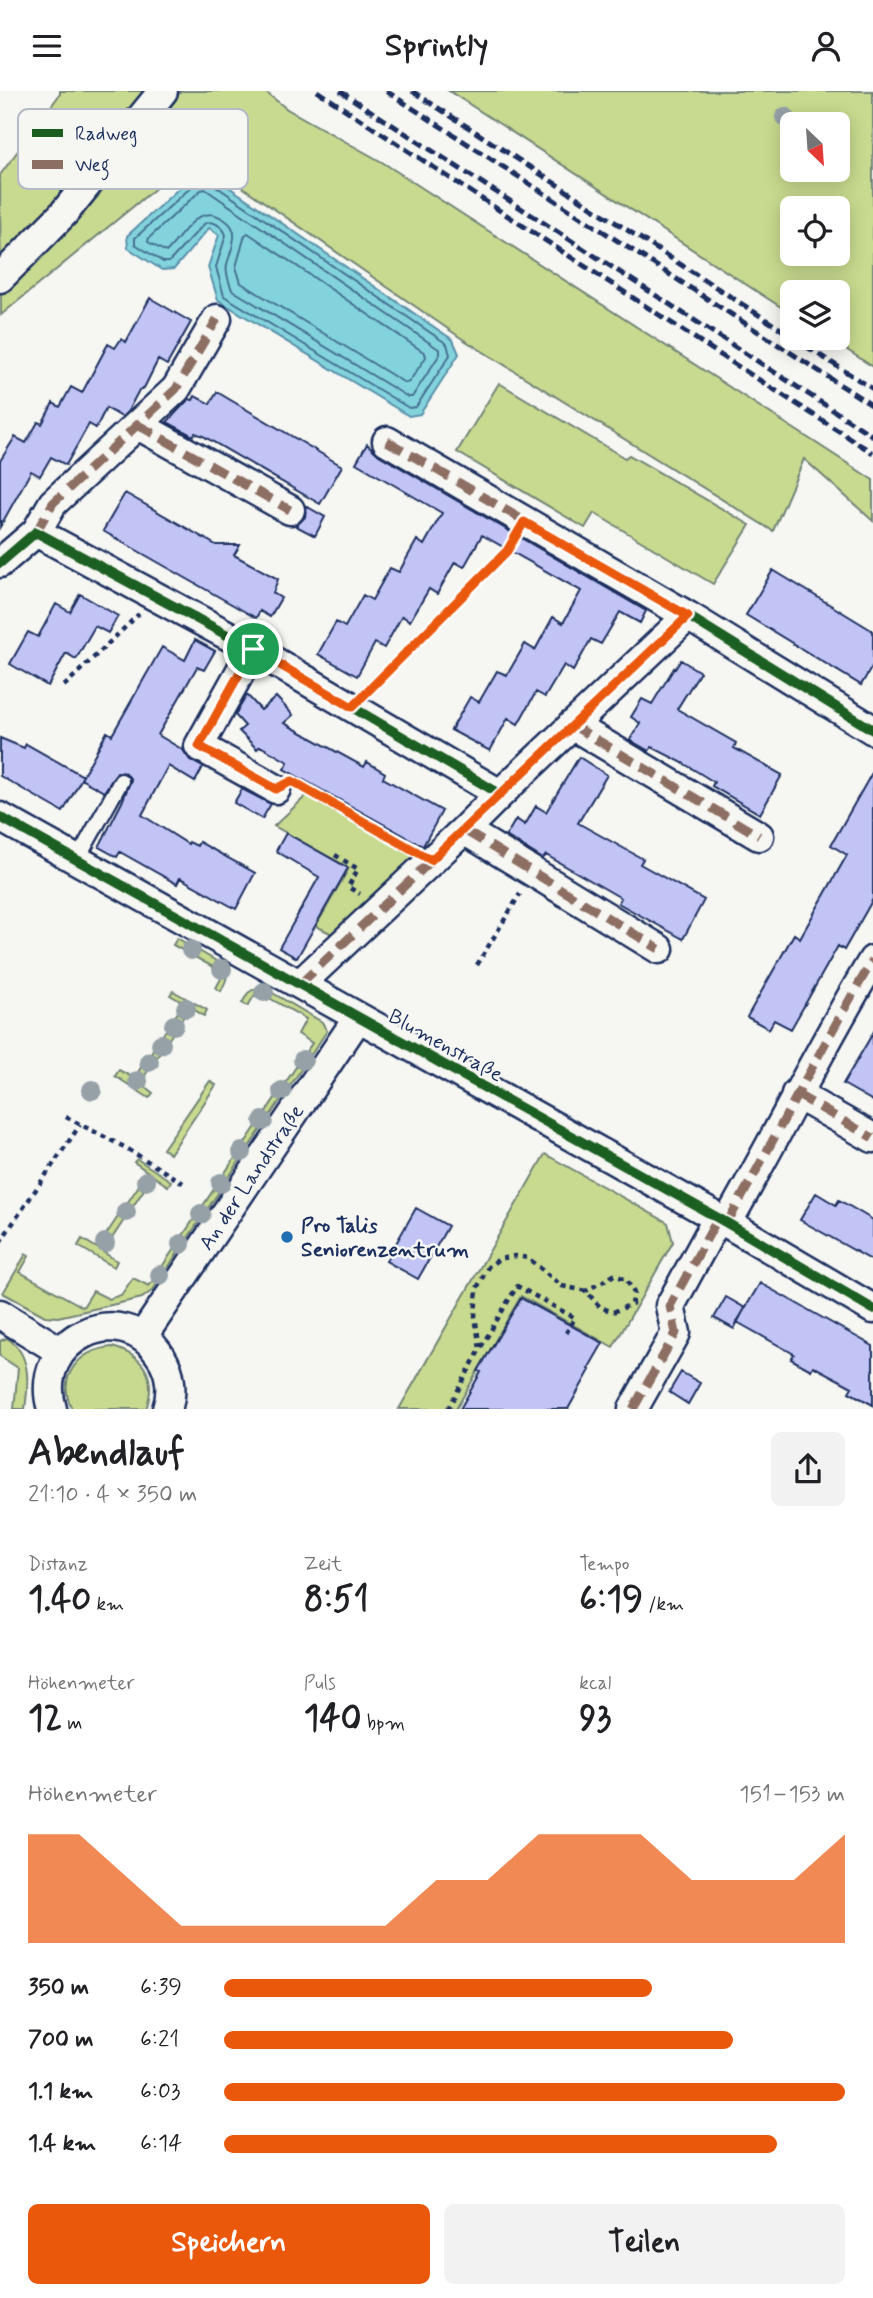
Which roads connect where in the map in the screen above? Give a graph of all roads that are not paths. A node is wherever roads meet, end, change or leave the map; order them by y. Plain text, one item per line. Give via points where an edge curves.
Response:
1 (163, 91) edge
2 (148, 109) edge
3 (83, 189) edge
4 (0, 278) edge
5 (217, 319) dead end
6 (138, 425) junction
7 (387, 441) dead end
8 (290, 510) dead end
9 (36, 532) junction
10 (0, 563) edge
11 (688, 616) junction
12 (253, 649) junction
13 (572, 725) junction
14 (873, 730) edge
15 (121, 781) dead end
16 (276, 789) road end
17 (500, 794) junction
18 (0, 817) edge
19 (464, 830) junction
20 (759, 836) dead end
21 (77, 860) junction
22 (659, 949) dead end
23 (869, 975) edge
24 (300, 984) junction
25 (358, 1018) junction
26 (796, 1094) junction
27 (873, 1138) edge
28 (722, 1221) junction
29 (873, 1309) edge
30 (0, 1314) edge
31 (143, 1336) junction
32 (60, 1352) junction
33 (52, 1409) edge
34 (167, 1409) edge
35 (633, 1409) edge

1 - 2 street
3 - 4 street
5 - 6 street via 176,389
6 - 8 street
6 - 9 street via 53,503
7 - 11 street
9 - 10 street
9 - 12 street
11 - 13 street
11 - 14 street
12 - 16 street via 199,746
12 - 17 street
13 - 17 street
13 - 20 street
15 - 21 lane
17 - 19 street
18 - 21 street, Blumenstraße
19 - 22 street
19 - 24 street
21 - 24 street, Blumenstraße
23 - 26 street
24 - 25 street, Blumenstraße
25 - 28 street, Blumenstraße
25 - 31 street, An der Landstraße
26 - 27 street
26 - 28 street via 759,1167
28 - 29 street, Blumenstraße
28 - 35 street via 670,1306 676,1333
30 - 32 street
31 - 32 street via 126,1329 89,1330
31 - 34 street via 166,1364 170,1382
32 - 33 street via 48,1388

